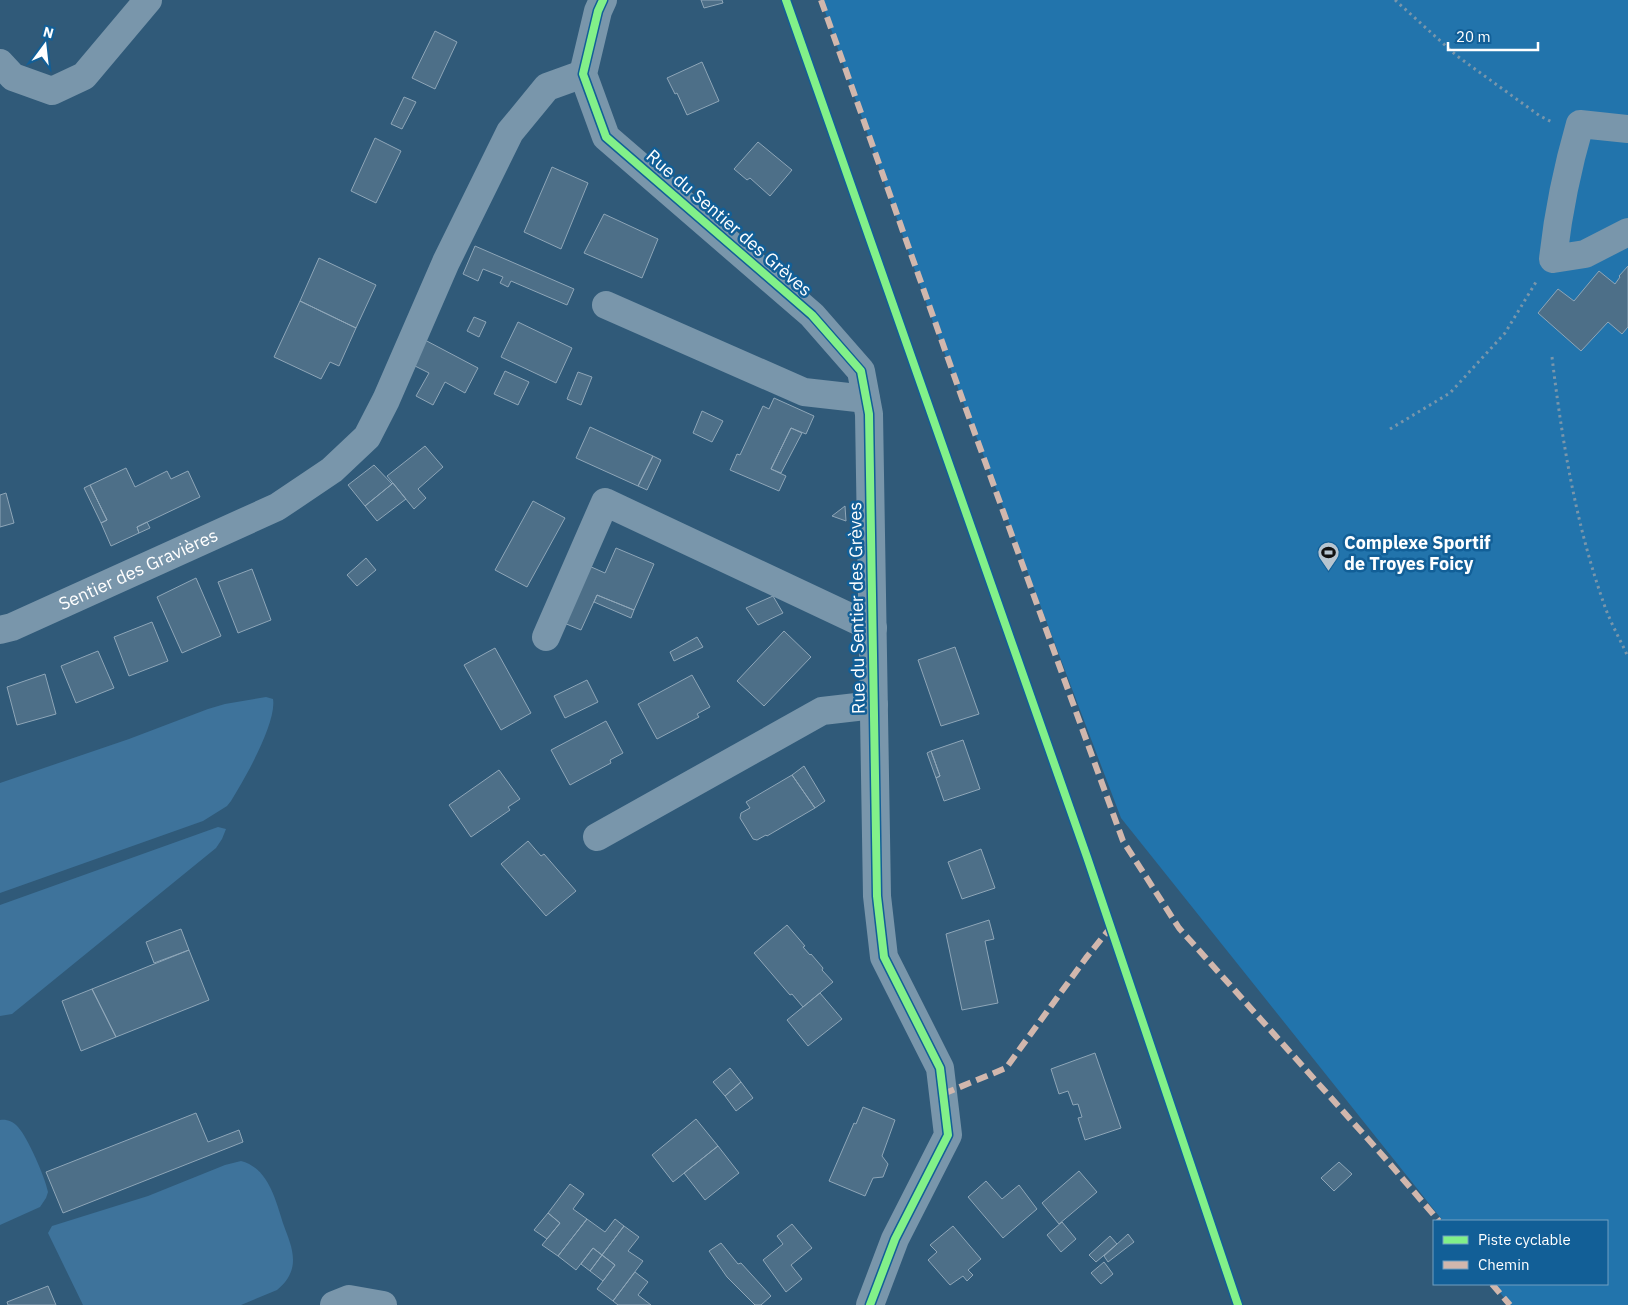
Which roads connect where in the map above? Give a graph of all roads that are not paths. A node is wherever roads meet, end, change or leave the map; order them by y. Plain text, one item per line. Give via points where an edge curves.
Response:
1 (148, 0) edge
2 (603, 0) edge
3 (0, 63) edge
4 (583, 74) junction
5 (1628, 128) edge
6 (1628, 232) edge
7 (606, 305) dead end
8 (866, 399) junction
9 (873, 628) junction
10 (0, 630) edge
11 (546, 637) dead end
12 (874, 706) junction
13 (597, 836) dead end
14 (334, 1305) edge
15 (384, 1305) edge
16 (870, 1305) edge

1 - 3 street via 84,76 52,91 14,77
2 - 4 street
4 - 8 street, Rue du Sentier des Grèves via 606,137 812,315 861,371
4 - 10 street, Sentier des Gravières via 547,87 510,132 446,262 367,437 332,470 277,507
5 - 6 street via 1580,124 1567,169 1553,259 1585,254
7 - 8 street via 804,392
8 - 9 street, Rue du Sentier des Grèves via 869,414
9 - 11 street via 605,502
9 - 12 street, Rue du Sentier des Grèves
12 - 13 street via 822,711
12 - 16 street, Rue du Sentier des Grèves via 877,896 884,957 940,1068 948,1135 894,1238
14 - 15 street via 349,1299

